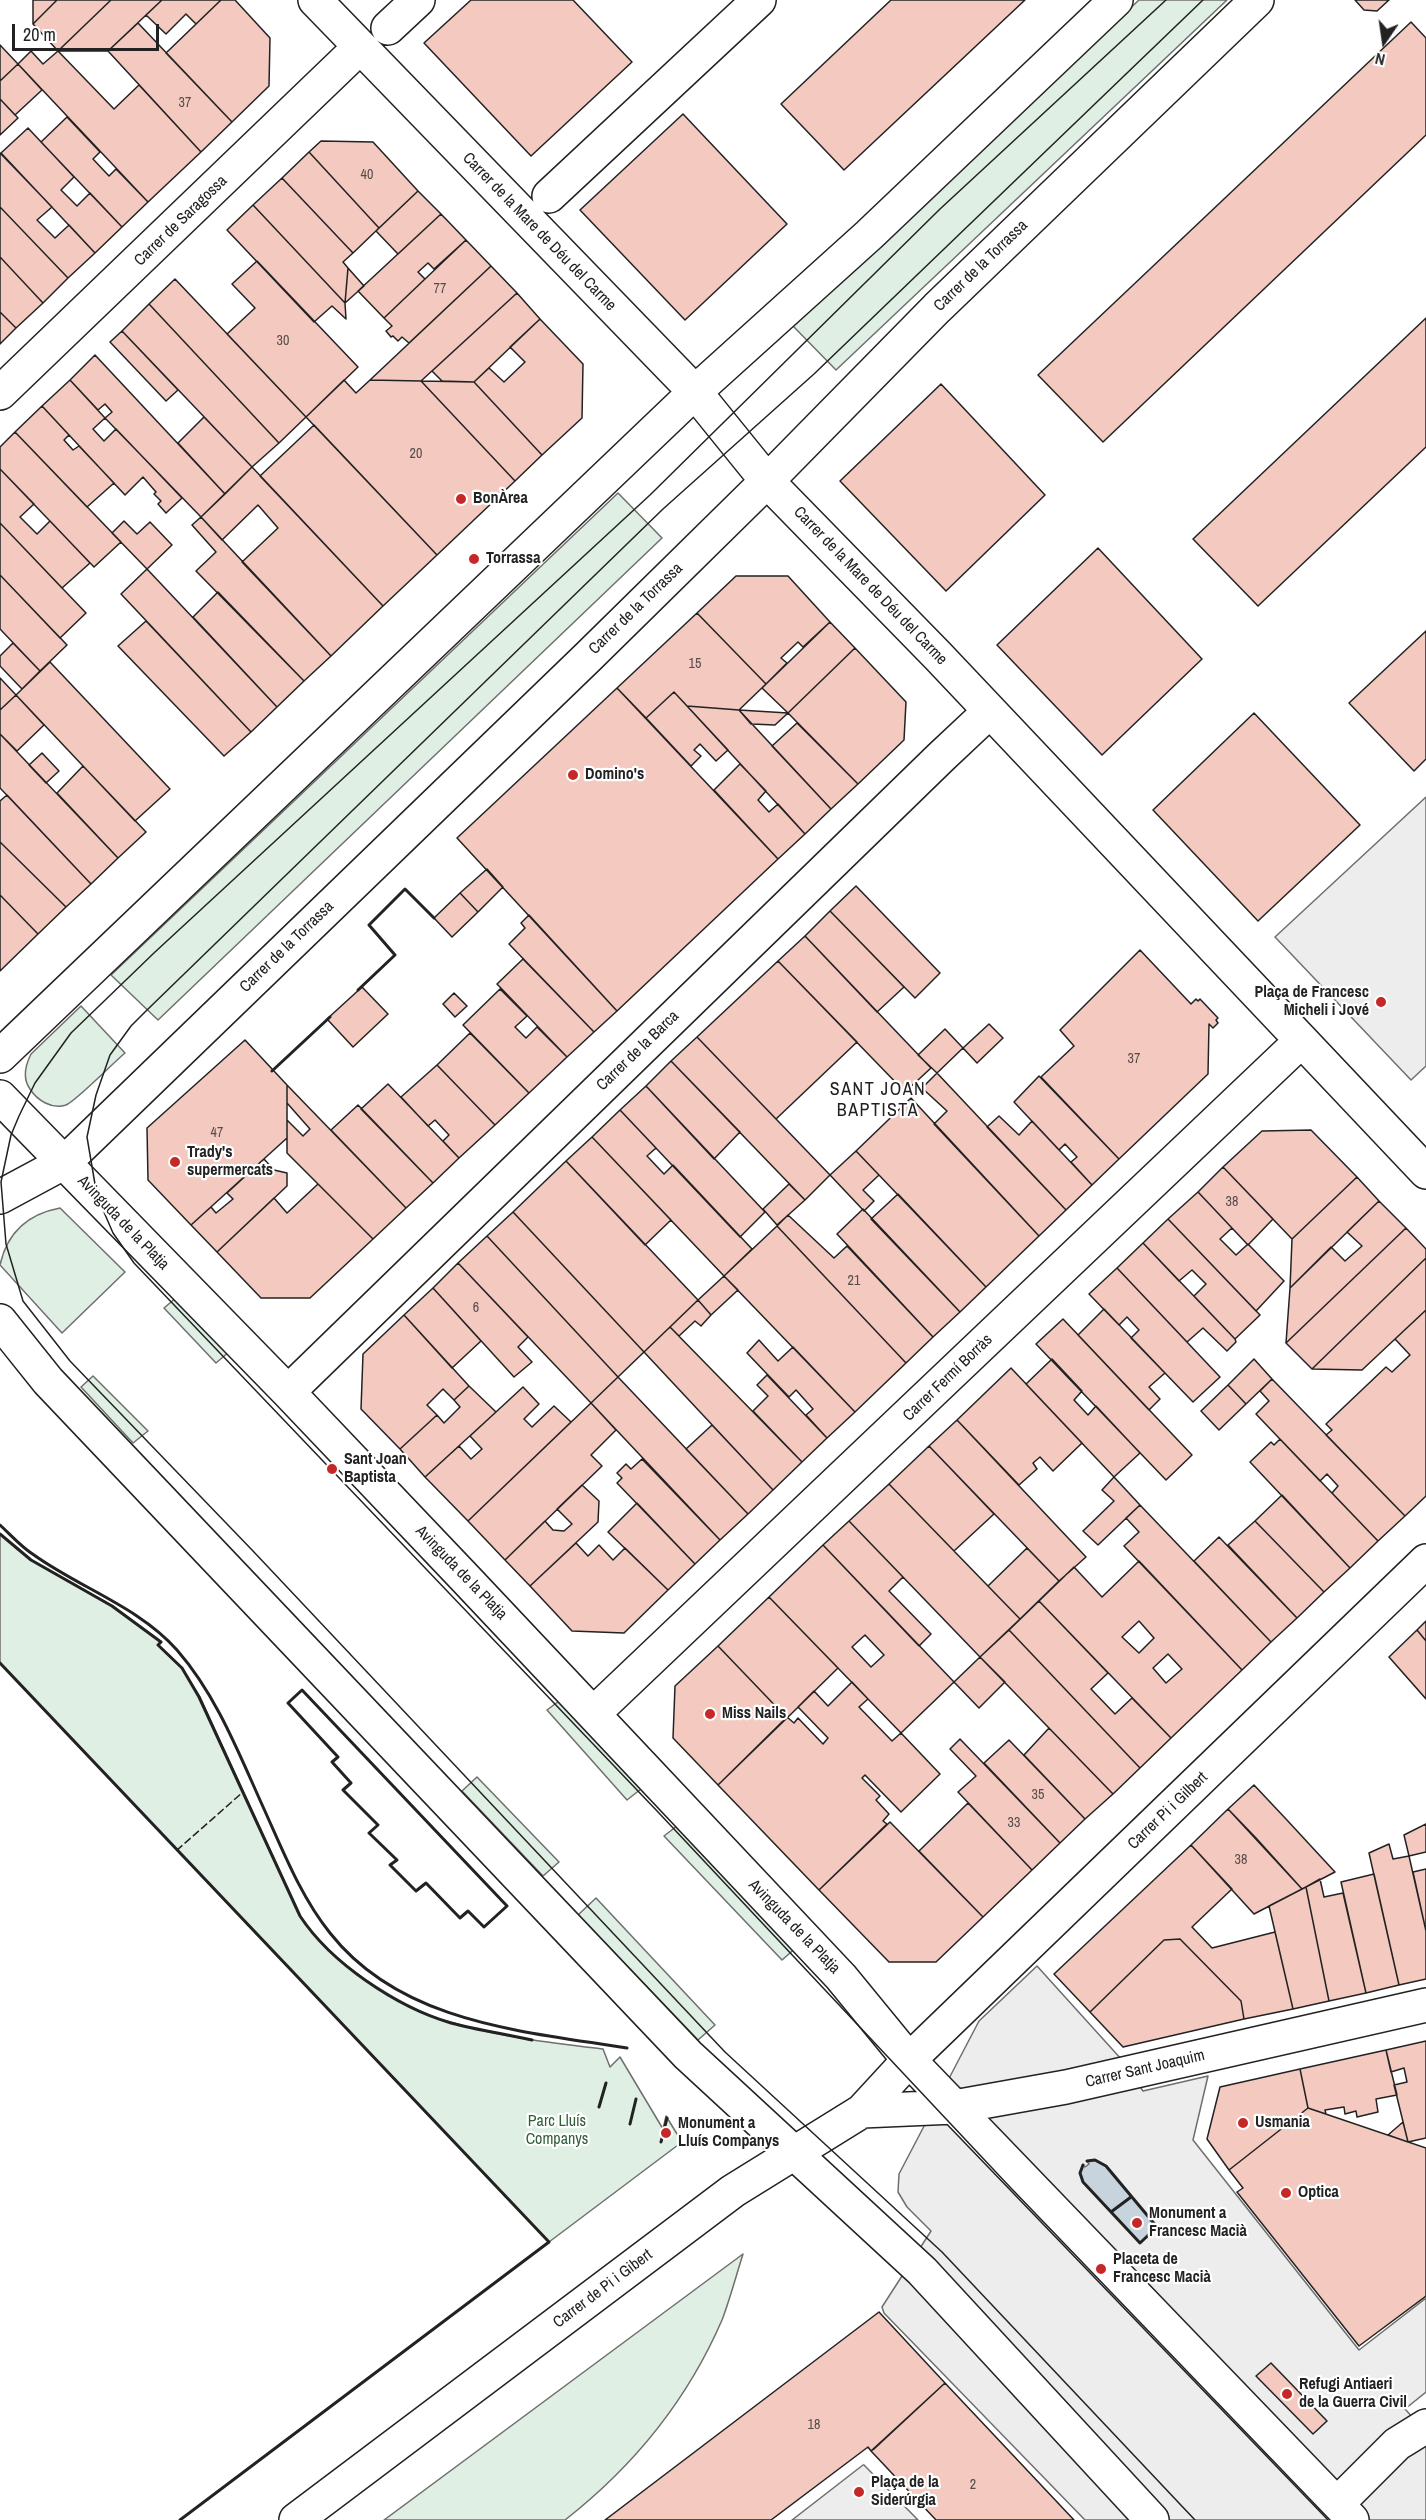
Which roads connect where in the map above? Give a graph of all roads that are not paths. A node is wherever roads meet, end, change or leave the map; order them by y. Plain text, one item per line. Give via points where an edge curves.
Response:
1 (315, 0) edge
2 (418, 0) edge
3 (759, 0) edge
4 (1116, 0) edge
5 (1257, 0) edge
6 (388, 28) dead end
7 (360, 47) junction
8 (549, 196) dead end
9 (695, 392) junction
10 (0, 393) edge
11 (767, 481) junction
12 (990, 711) junction
13 (1301, 1041) junction
14 (0, 1056) edge
15 (0, 1097) edge
16 (65, 1162) junction
17 (1426, 1172) edge
18 (0, 1197) edge
19 (0, 1321) edge
20 (288, 1392) junction
21 (1426, 1561) edge
22 (594, 1713) junction
23 (1426, 2005) edge
24 (909, 2060) junction
25 (954, 2107) junction
26 (862, 2111) junction
27 (795, 2154) junction
28 (1426, 2426) edge
29 (1344, 2512) edge
30 (296, 2520) edge
31 (1152, 2520) edge

1 - 7 street, Carrer de la Mare de Déu del Carme
2 - 6 street
3 - 8 street, Carrer de la Mare de Déu del Carme
4 - 9 street via 869,235
5 - 11 street, Carrer de la Torrassa via 937,308
7 - 9 street, Carrer de la Mare de Déu del Carme
7 - 10 street, Carrer de Saragossa
9 - 11 street, Carrer de la Mare de Déu del Carme
9 - 14 street
11 - 12 street, Carrer de la Mare de Déu del Carme
11 - 16 street, Carrer de la Torrassa
12 - 13 street, Carrer de la Mare de Déu del Carme
12 - 20 street, Carrer de la Barca
13 - 17 street, Carrer de la Mare de Déu del Carme
13 - 22 street, Carrer Fermí Borràs
15 - 16 street, Avinguda de la Platja
16 - 18 street, Carrer de la Torrassa
16 - 20 street, Avinguda de la Platja
19 - 27 street via 48,1381 526,1886 688,2055
20 - 22 street, Avinguda de la Platja
21 - 24 street, Carrer Pi i Gilbert
22 - 24 street, Avinguda de la Platja via 841,1977
23 - 25 street, Carrer Sant Joaquim via 1066,2087
24 - 25 street
24 - 26 street, Carrer de Pi i Gibert
25 - 26 street, Carrer Sant Joaquim
25 - 29 street
26 - 27 street, Carrer de Pi i Gibert
27 - 30 street, Carrer de Pi i Gibert via 725,2197
27 - 31 street via 922,2271
28 - 29 street via 1397,2444

